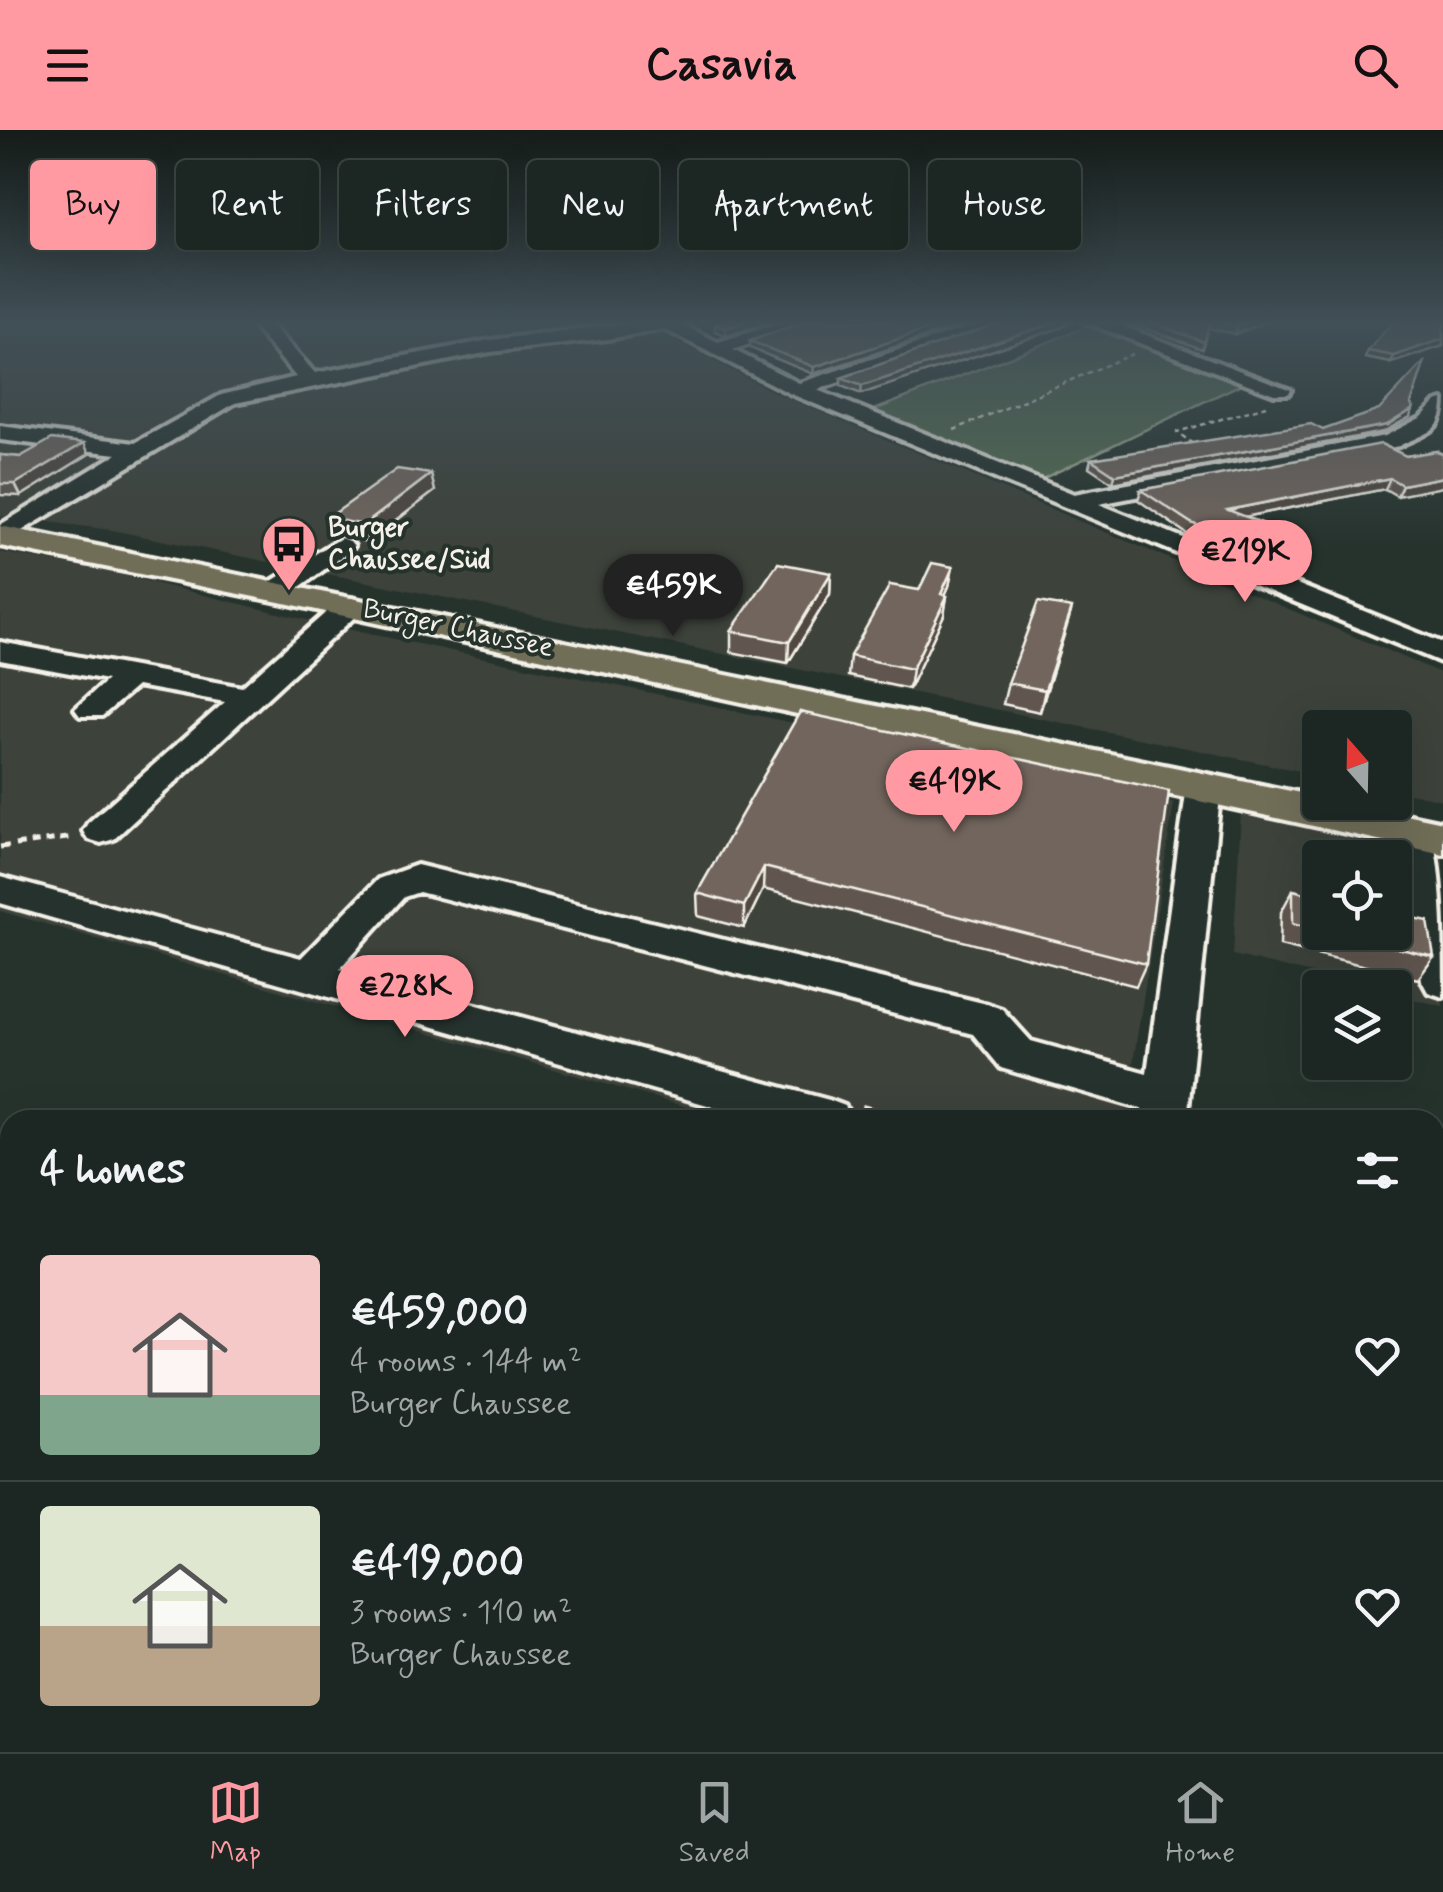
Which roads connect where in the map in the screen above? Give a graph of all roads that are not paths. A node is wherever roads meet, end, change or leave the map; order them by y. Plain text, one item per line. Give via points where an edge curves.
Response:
1 (238, 397) edge
2 (814, 397) edge
3 (1443, 406) edge
4 (0, 432) edge
5 (138, 450) junction
6 (1068, 503) junction
7 (0, 536) edge
8 (342, 546) dead end
9 (276, 590) junction
10 (350, 606) junction
11 (0, 650) edge
12 (1443, 654) edge
13 (130, 676) junction
14 (248, 698) junction
15 (91, 709) dead end
16 (1204, 786) junction
17 (101, 830) road end
18 (1429, 835) edge
19 (0, 890) edge
20 (309, 976) junction
21 (1443, 982) edge
22 (1165, 1109) edge
23 (793, 1110) edge

1 - 5 street
2 - 6 street
3 - 6 street via 1430,422 1392,441
4 - 5 street
5 - 7 street
6 - 12 street
7 - 9 main road, Burger Chaussee
8 - 9 street
9 - 10 main road, Burger Chaussee
10 - 14 street
10 - 16 main road, Burger Chaussee
11 - 13 street
13 - 14 street
13 - 15 street
14 - 17 street
16 - 18 main road, Burger Chaussee
16 - 22 street
18 - 21 street
19 - 20 street
20 - 22 street via 391,888 417,878 988,1022 1018,1054
20 - 23 street

